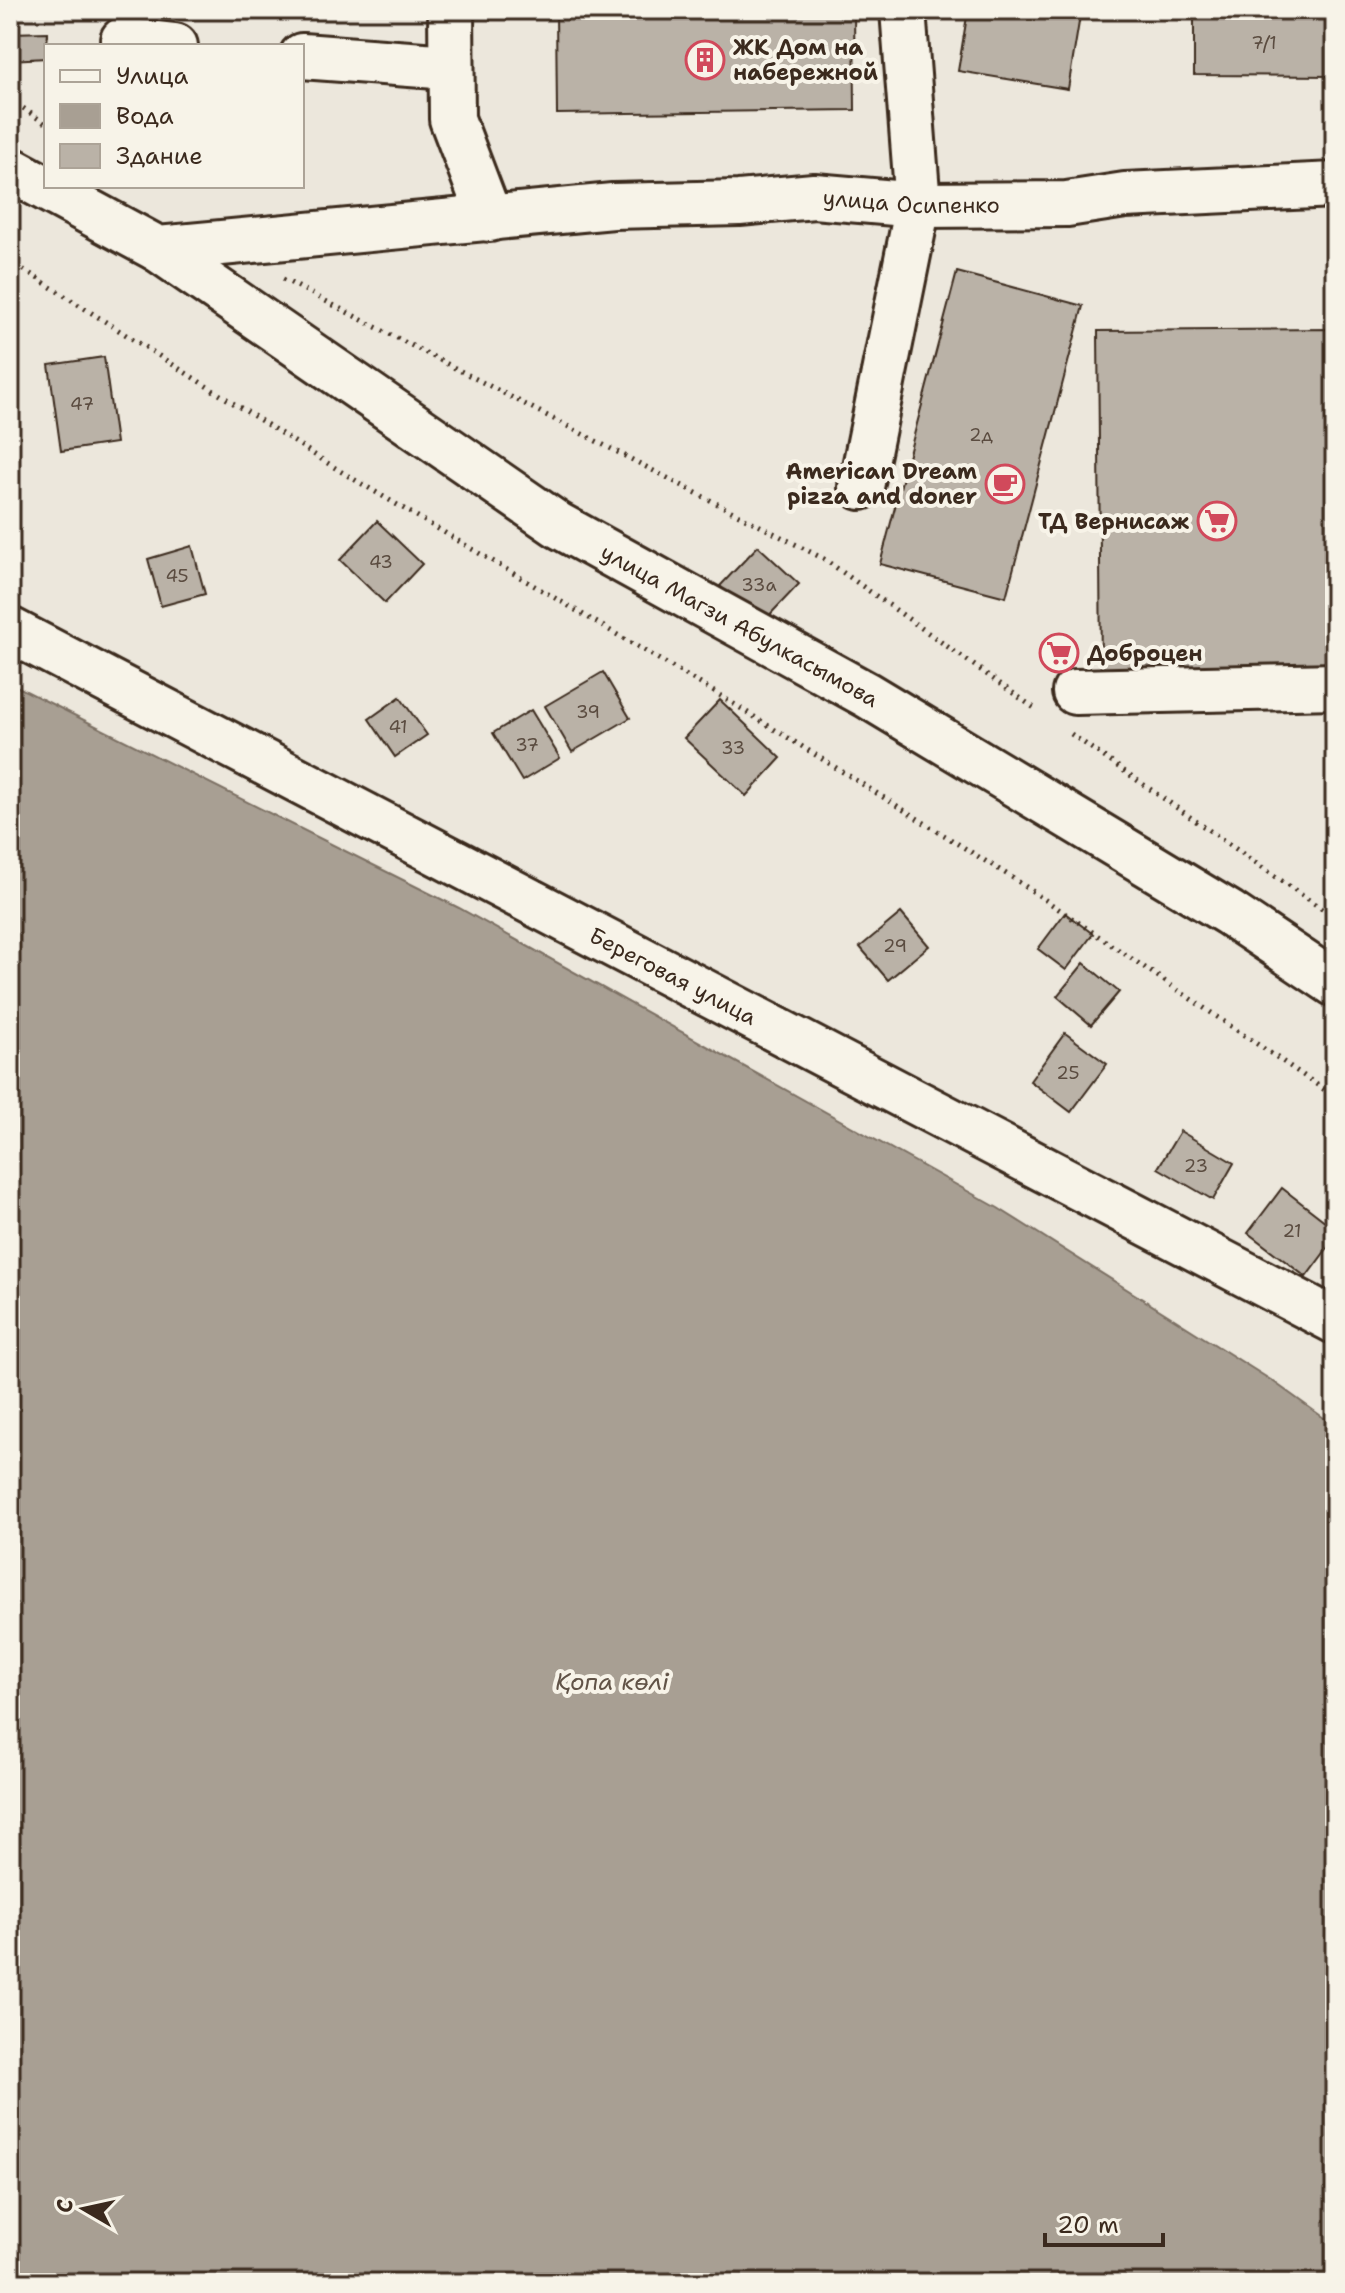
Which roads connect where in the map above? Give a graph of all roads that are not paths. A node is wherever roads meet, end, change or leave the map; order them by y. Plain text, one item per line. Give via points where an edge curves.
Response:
1 (451, 10) edge
2 (903, 10) edge
3 (123, 40) dead end
4 (158, 44) edge
5 (304, 56) edge
6 (450, 67) junction
7 (10, 169) edge
8 (1335, 185) edge
9 (44, 187) edge
10 (45, 188) edge
11 (918, 205) junction
12 (490, 219) junction
13 (158, 249) junction
14 (861, 487) dead end
15 (10, 630) edge
16 (1335, 686) edge
17 (1061, 712) road end
18 (1335, 984) edge
19 (1335, 1321) edge

1 - 6 street
2 - 11 street
3 - 4 street
5 - 6 street
6 - 12 street via 452,119
7 - 9 street, улица Магзи Абулкасымова
8 - 11 street, улица Осипенко via 1125,195 1067,204
10 - 13 street, улица Магзи Абулкасымова
11 - 12 street, улица Осипенко via 814,196 613,206
11 - 14 street
12 - 13 street, улица Осипенко
13 - 18 street, улица Магзи Абулкасымова via 558,525 867,695 1229,913
15 - 19 street, Береговая улица
16 - 17 street

